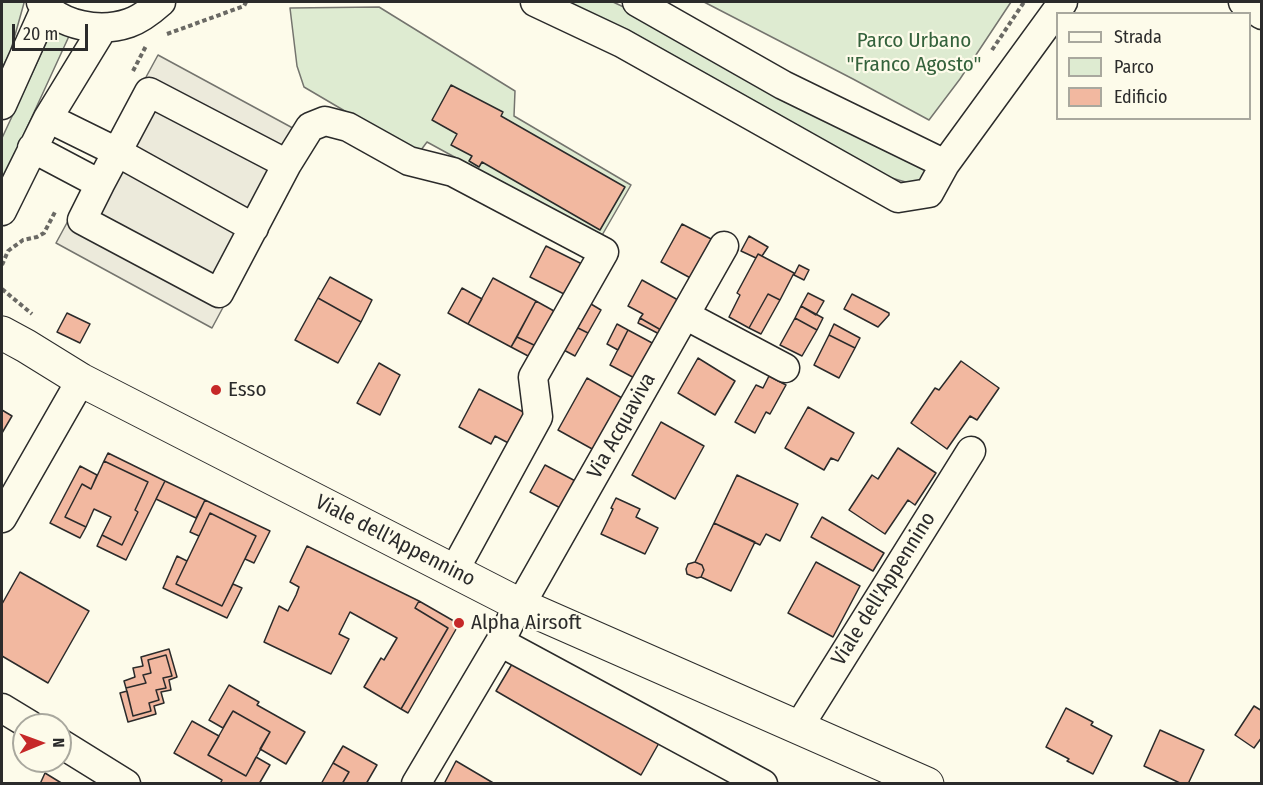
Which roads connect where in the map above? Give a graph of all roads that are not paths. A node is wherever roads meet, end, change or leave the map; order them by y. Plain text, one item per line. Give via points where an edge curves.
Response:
1 (161, 2) edge
2 (535, 2) edge
3 (637, 2) edge
4 (1063, 2) edge
5 (43, 4) edge
6 (103, 28) junction
7 (2, 105) edge
8 (48, 118) junction
9 (32, 148) junction
10 (117, 152) junction
11 (286, 164) junction
12 (945, 164) junction
13 (100, 184) junction
14 (2, 211) edge
15 (254, 228) junction
16 (724, 246) dead end
17 (685, 315) junction
18 (2, 333) edge
19 (785, 368) dead end
20 (81, 380) junction
21 (971, 451) dead end
22 (2, 518) edge
23 (454, 571) junction
24 (520, 605) junction
25 (500, 642) junction
26 (798, 728) junction
27 (72, 750) edge
28 (126, 783) edge
29 (416, 783) edge
30 (763, 783) edge
31 (927, 783) edge

1 - 6 street via 129,23
2 - 12 street via 622,43 898,198 929,193
3 - 12 street via 783,85
4 - 12 street
5 - 6 street via 63,19
5 - 7 street
6 - 8 street
8 - 9 street
8 - 10 street
9 - 13 street
9 - 14 street
10 - 11 street via 149,92
10 - 13 street
10 - 15 street
11 - 15 street
11 - 23 street via 310,127 325,121 348,127 409,161 453,172 604,252 533,376 538,417
13 - 15 street via 82,220 219,293
16 - 17 street, Via Acquaviva
17 - 19 street
17 - 24 street, Via Acquaviva
18 - 20 main road, Viale dell'Appennino
20 - 22 street
20 - 23 main road, Viale dell'Appennino
21 - 26 street, Viale dell'Appennino
23 - 24 main road, Viale dell'Appennino
24 - 25 street, Via Acquaviva
24 - 26 main road, Viale dell'Appennino
25 - 29 street, Via Acquaviva
25 - 30 street
26 - 31 main road, Viale dell'Appennino
27 - 28 street

